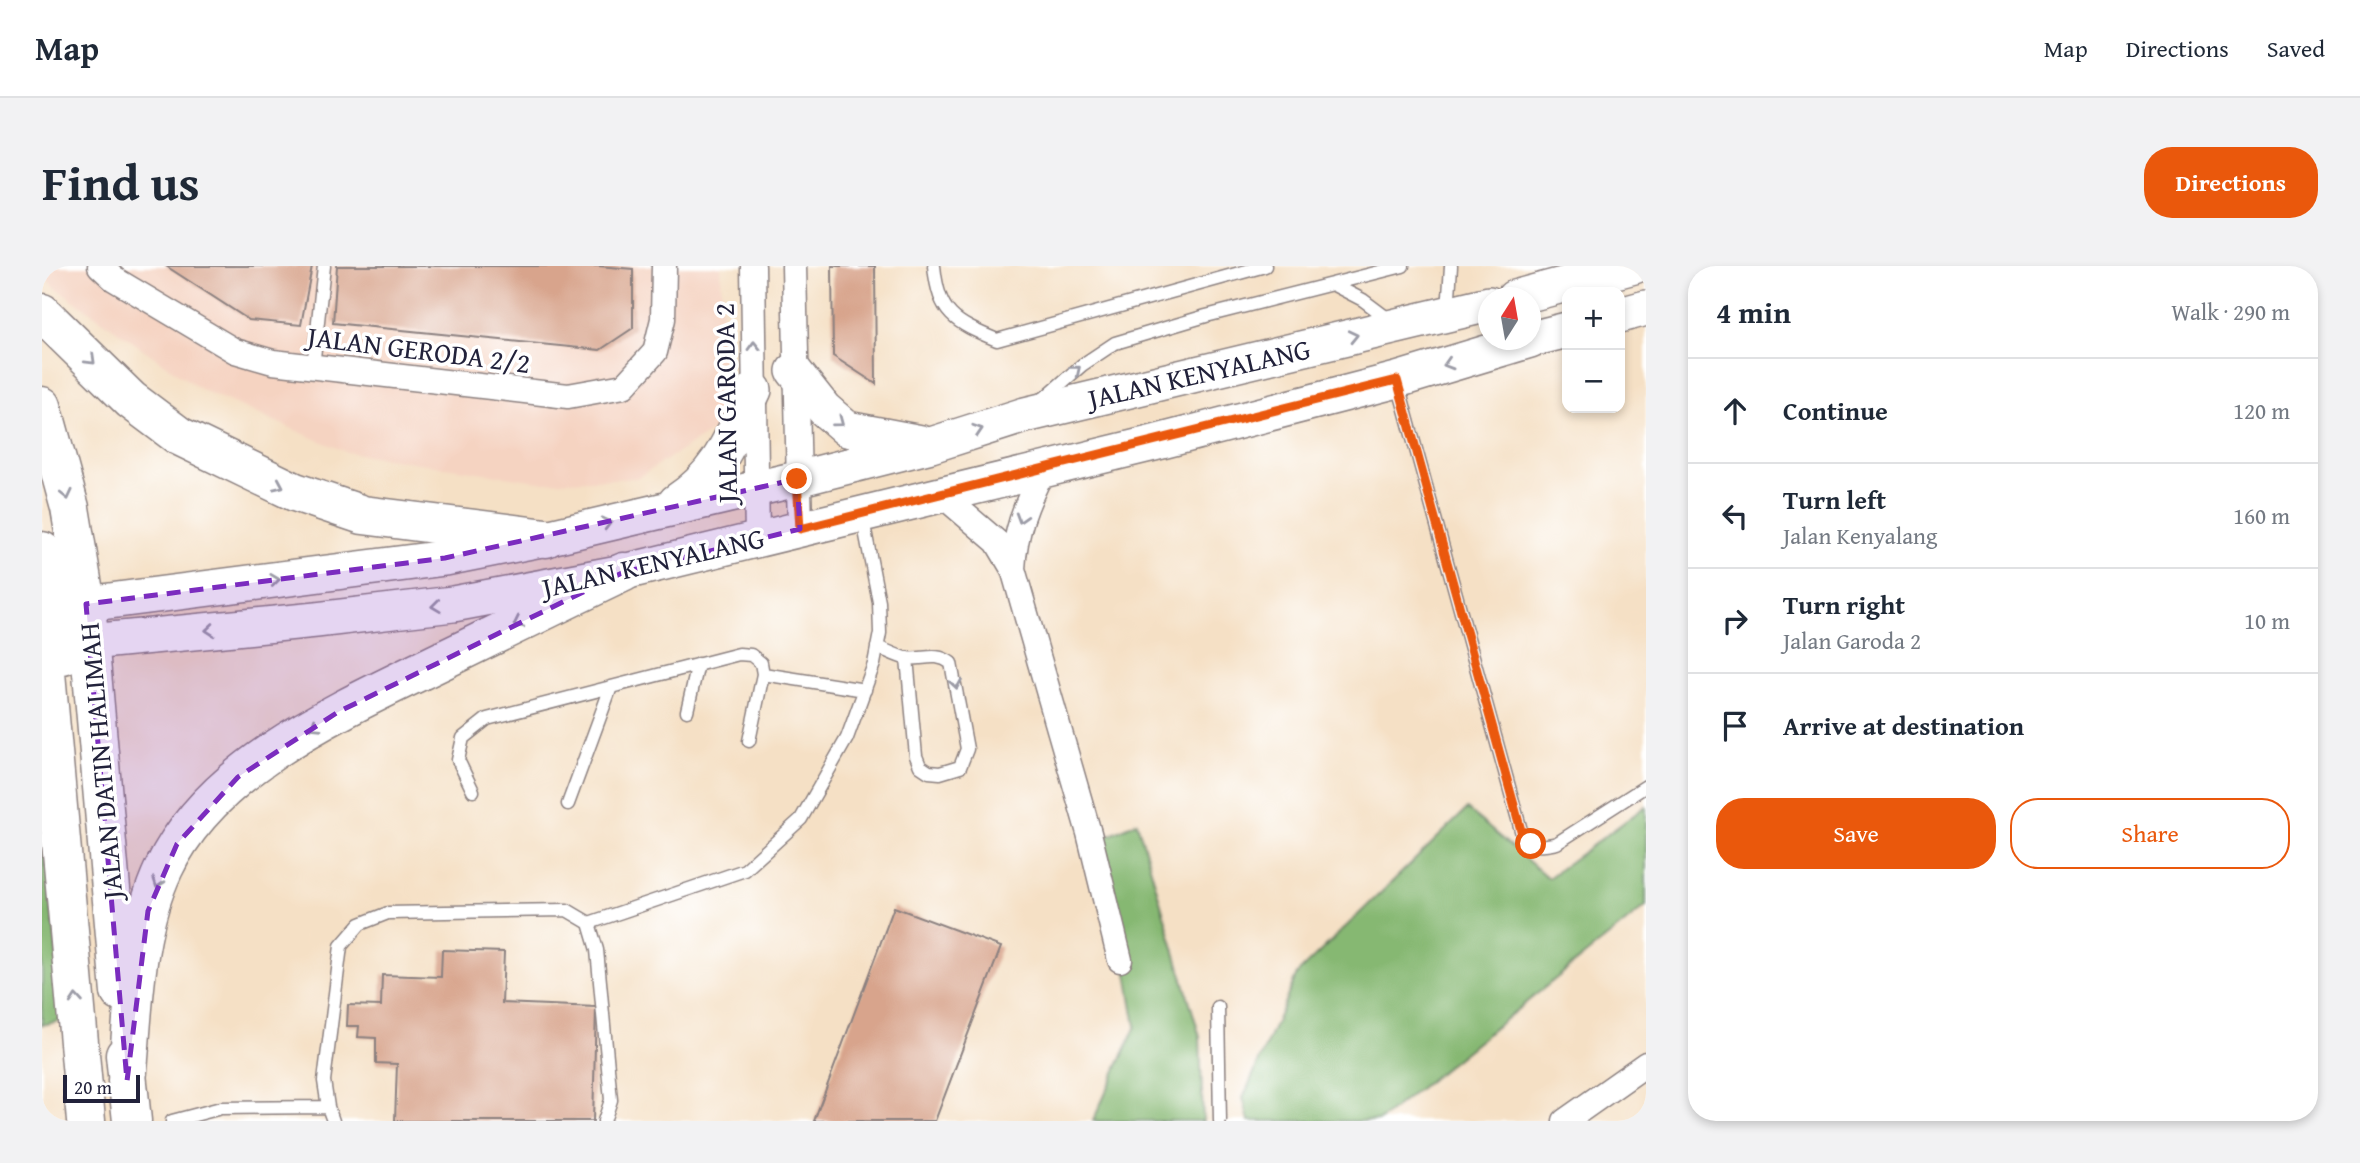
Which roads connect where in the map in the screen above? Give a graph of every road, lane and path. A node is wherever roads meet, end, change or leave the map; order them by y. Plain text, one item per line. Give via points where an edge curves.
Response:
1 (100, 266) edge
2 (324, 266) edge
3 (664, 266) edge
4 (742, 266) edge
5 (753, 266) edge
6 (794, 266) edge
7 (934, 266) edge
8 (1265, 266) edge
9 (1404, 266) edge
10 (1451, 266) edge
11 (1634, 266) edge
12 (1332, 284) junction
13 (1541, 291) edge
14 (753, 303) junction
15 (1478, 307) edge
16 (1646, 308) edge
17 (42, 313) edge
18 (1448, 314) junction
19 (1625, 314) edge
20 (1396, 326) junction
21 (1562, 331) edge
22 (1541, 336) edge
23 (1492, 350) edge
24 (313, 366) junction
25 (794, 371) junction
26 (1397, 380) junction
27 (754, 390) junction
28 (42, 406) edge
29 (1025, 415) junction
30 (931, 445) junction
31 (1043, 470) junction
32 (797, 479) junction
33 (755, 487) junction
34 (942, 495) junction
35 (667, 508) junction
36 (862, 512) junction
37 (800, 529) junction
38 (546, 538) junction
39 (757, 539) junction
40 (42, 551) edge
41 (1013, 569) junction
42 (624, 572) junction
43 (70, 624) edge
44 (877, 647) junction
45 (906, 658) junction
46 (698, 664) junction
47 (763, 674) junction
48 (611, 687) junction
49 (865, 690) junction
50 (687, 711) dead end
51 (748, 741) dead end
52 (1646, 786) edge
53 (473, 790) dead end
54 (568, 804) dead end
55 (589, 923) junction
56 (1120, 960) dead end
57 (1218, 1007) dead end
58 (1646, 1064) edge
59 (127, 1082) junction
60 (328, 1107) junction
61 (86, 1121) edge
62 (132, 1121) edge
63 (172, 1121) edge
64 (326, 1121) edge
65 (333, 1121) edge
66 (604, 1121) edge
67 (1220, 1121) edge
68 (1565, 1121) edge

1 - 24 street, JALAN GERODA 2/2 via 114,279 235,351 273,362
2 - 24 lane
3 - 24 street, JALAN GERODA 2/2 via 663,319 655,352 624,386 568,396
4 - 14 street
5 - 14 street, JALAN GARODA 2
6 - 25 street
7 - 8 lane via 937,296 960,324 997,340
9 - 12 lane
10 - 18 lane
11 - 13 street
12 - 20 lane via 1363,300
29 -> 12 lane via 1115,343
27 -> 14 street, JALAN GARODA 2
15 - 18 street, JALAN KENYALANG
16 - 19 street
17 -> 38 main road via 131,400 179,436 295,492 363,515
18 - 20 street, JALAN KENYALANG
29 -> 20 street, JALAN KENYALANG
21 - 22 street, JALAN KENYALANG
23 -> 26 street, JALAN KENYALANG
25 -> 30 street via 847,429
25 - 32 street
26 - 31 street, JALAN KENYALANG
26 - 52 lane via 1522,834 1542,847 1557,843
27 - 33 street, JALAN GARODA 2
27 - 35 street via 714,471 697,489
28 -> 43 main road, JALAN DATIN HALIMAH via 70,508
30 -> 29 street, JALAN KENYALANG
30 - 32 street, JALAN KENYALANG
31 - 34 street, JALAN KENYALANG
31 -> 41 street via 1014,539
32 - 33 street, JALAN KENYALANG
32 - 37 street
33 - 35 street, JALAN KENYALANG
33 - 39 street, JALAN GARODA 2
34 - 36 street, JALAN KENYALANG
34 - 41 street via 997,542
38 -> 35 street, JALAN KENYALANG
36 - 37 street, JALAN KENYALANG
36 - 44 lane via 879,602
37 - 39 street, JALAN KENYALANG
43 -> 38 street, JALAN KENYALANG
39 - 42 street, JALAN KENYALANG
40 - 43 main road
41 - 56 street via 1089,833
42 -> 43 street, JALAN KENYALANG via 453,604 316,620
42 -> 59 main road via 338,712 238,777 195,820 163,870 148,911
43 - 59 main road, JALAN DATIN HALIMAH
61 -> 43 main road, JALAN DATIN HALIMAH via 64,865 75,829
44 - 45 lane
44 - 49 lane
45 -> 45 lane via 943,657 955,672 967,749 966,758 951,771 929,772 916,756
46 - 47 lane via 751,654 761,663
46 - 48 lane
46 - 50 lane
47 - 49 lane
47 - 51 lane
48 - 53 lane via 488,719 463,738 458,760
48 - 54 lane
49 - 55 lane via 847,737 801,819 745,870
55 - 60 lane via 567,910 388,913 360,924 341,946 324,1081
55 - 66 lane via 597,950 611,1100
57 - 67 lane
58 - 68 street
59 - 62 main road, JALAN DATIN HALIMAH
60 - 63 lane via 222,1108
60 - 64 lane
60 - 65 lane

